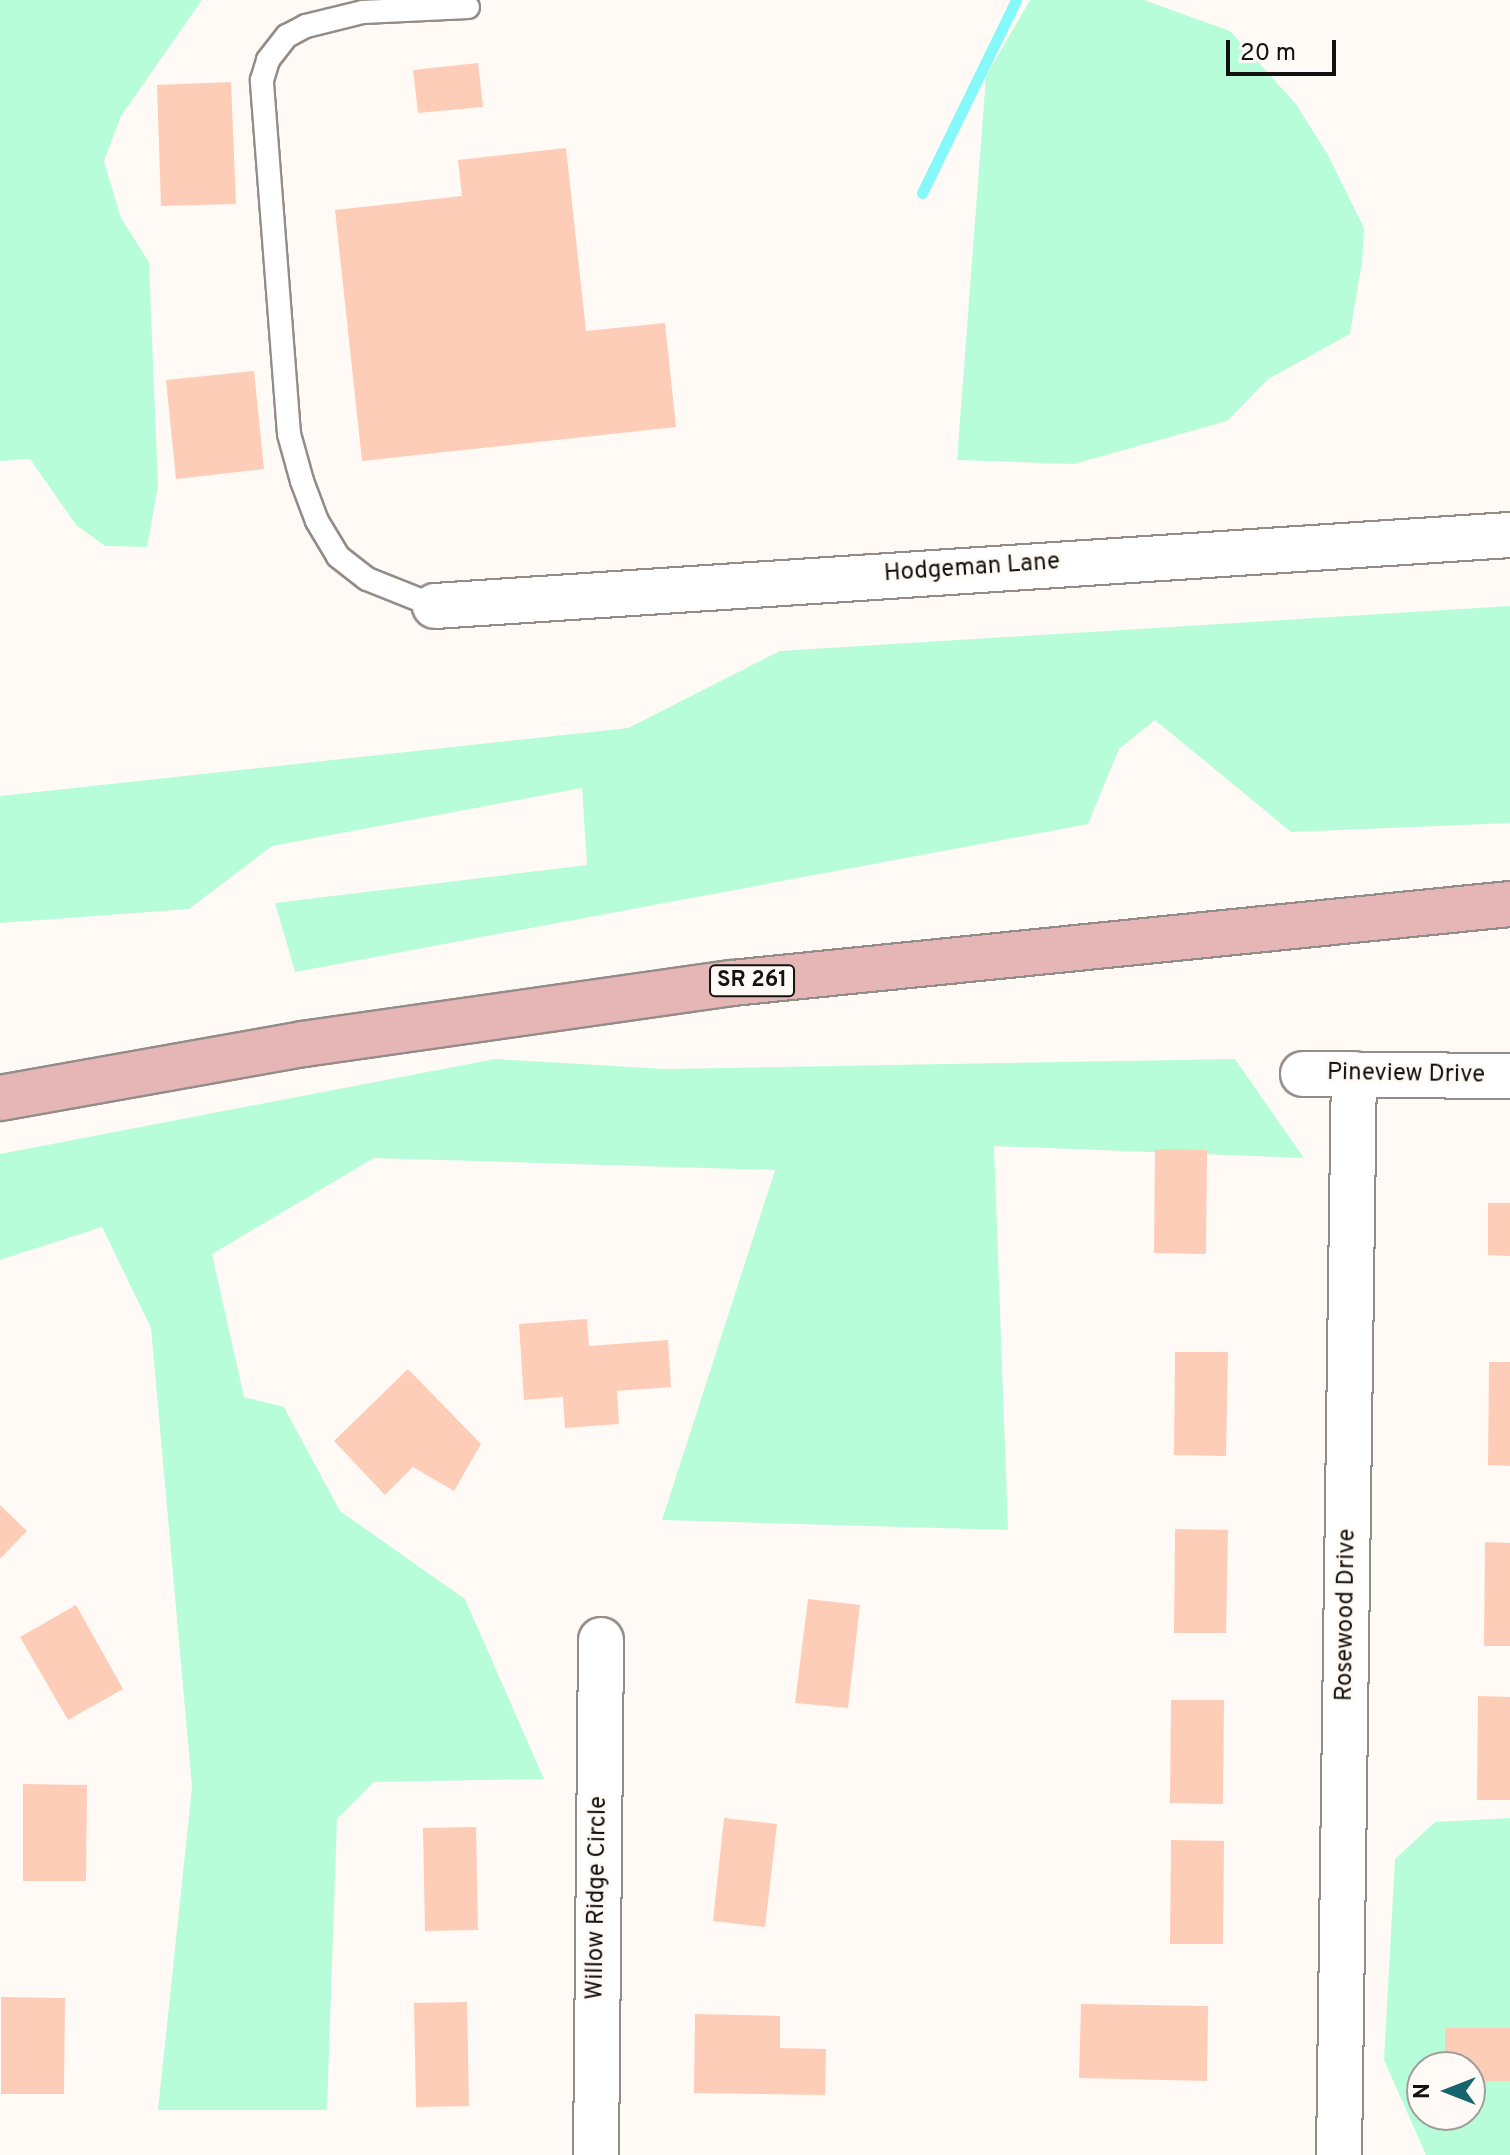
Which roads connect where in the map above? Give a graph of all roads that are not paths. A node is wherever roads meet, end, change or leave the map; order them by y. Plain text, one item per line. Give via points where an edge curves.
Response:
1 (468, 7) dead end
2 (1510, 535) edge
3 (435, 606) joint
4 (1510, 904) edge
5 (1303, 1074) dead end
6 (1354, 1074) junction
7 (1510, 1076) edge
8 (0, 1098) edge
9 (601, 1640) dead end
10 (596, 2155) edge
11 (1339, 2155) edge

1 - 3 lane via 363,12 306,26 287,36 268,60 262,80 289,434 302,481 338,556 367,579
2 - 3 street, Hodgeman Lane
4 - 8 main road, SR 261 via 732,983 303,1044
5 - 6 street, Pineview Drive
6 - 7 street, Pineview Drive
6 - 11 street, Rosewood Drive
9 - 10 street, Willow Ridge Circle

